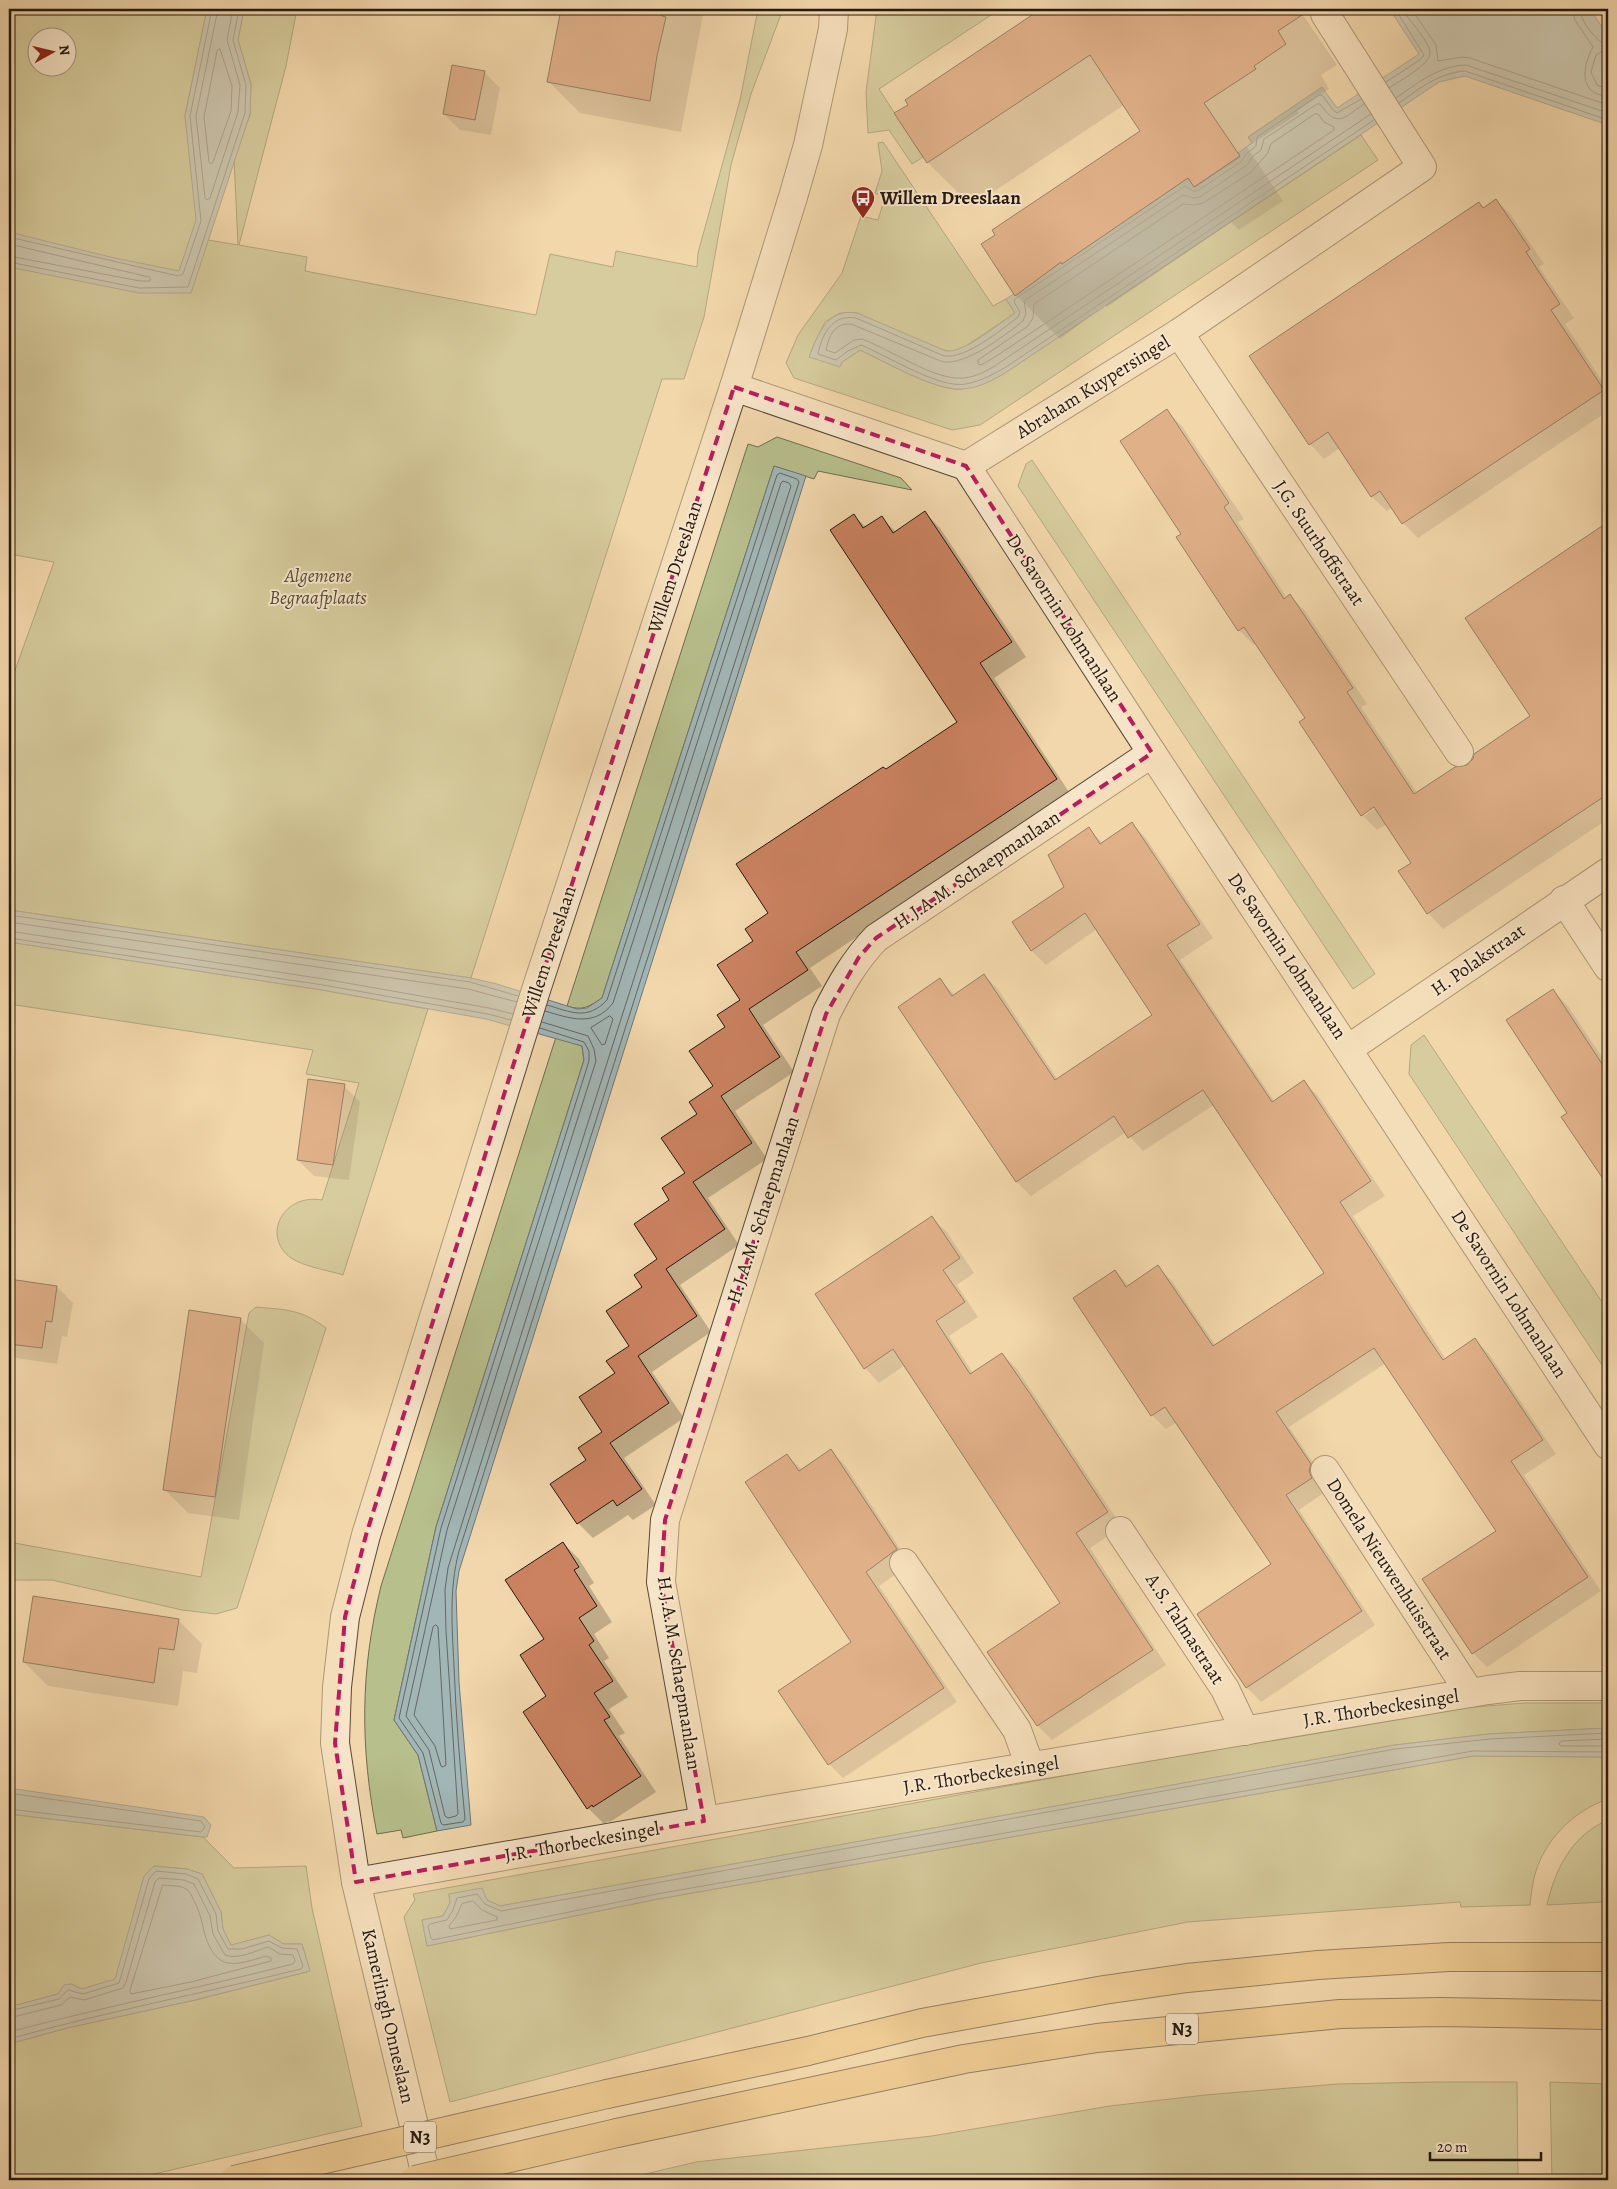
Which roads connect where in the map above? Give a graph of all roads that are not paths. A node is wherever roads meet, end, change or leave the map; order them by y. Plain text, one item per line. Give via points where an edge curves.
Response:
1 (834, 9) edge
2 (1324, 14) dead end
3 (1179, 333) junction
4 (734, 386) junction
5 (966, 466) junction
6 (1460, 752) dead end
7 (1152, 753) junction
8 (1608, 872) edge
9 (1564, 900) junction
10 (1608, 967) edge
11 (1348, 1049) junction
12 (1608, 1445) edge
13 (1325, 1470) dead end
14 (1120, 1531) dead end
15 (904, 1563) dead end
16 (1608, 1686) edge
17 (1470, 1693) junction
18 (1245, 1731) junction
19 (1030, 1766) junction
20 (704, 1821) junction
21 (356, 1882) junction
22 (1602, 1955) edge
23 (1608, 2015) edge
24 (234, 2180) edge
25 (415, 2180) edge
26 (427, 2180) edge

1 - 4 street, Willem Dreeslaan via 833,29 808,145
2 - 3 street, Abraham Kuypersingel via 1422,168
3 - 5 street, Abraham Kuypersingel
3 - 6 street, J.G. Suurhoffstraat
4 - 5 street
4 - 21 street, Willem Dreeslaan via 536,990 366,1535 345,1617 335,1743
5 - 7 street, De Savornin Lohmanlaan
7 - 11 street, De Savornin Lohmanlaan
7 - 20 street, H.J.A.M. Schaepmanlaan via 876,938 848,973 826,1014 665,1520 661,1582
8 - 9 street, H. Polakstraat
9 - 10 street
9 - 11 street, H. Polakstraat
11 - 12 street, De Savornin Lohmanlaan
13 - 17 street, Domela Nieuwenhuisstraat
14 - 18 street, A.S. Talmastraat via 1225,1689
15 - 19 street via 1017,1730
16 - 17 street, J.R. Thorbeckesingel via 1520,1686
17 - 18 street, J.R. Thorbeckesingel
18 - 19 street, J.R. Thorbeckesingel
19 - 20 street, J.R. Thorbeckesingel
20 - 21 street, J.R. Thorbeckesingel
21 - 26 street, Kamerlingh Onneslaan
22 - 24 main road, N3, bridge via 1449,1957 1327,1964 1104,1990 922,2023
23 - 25 main road, N3, bridge via 1340,2014 1097,2038 964,2059

